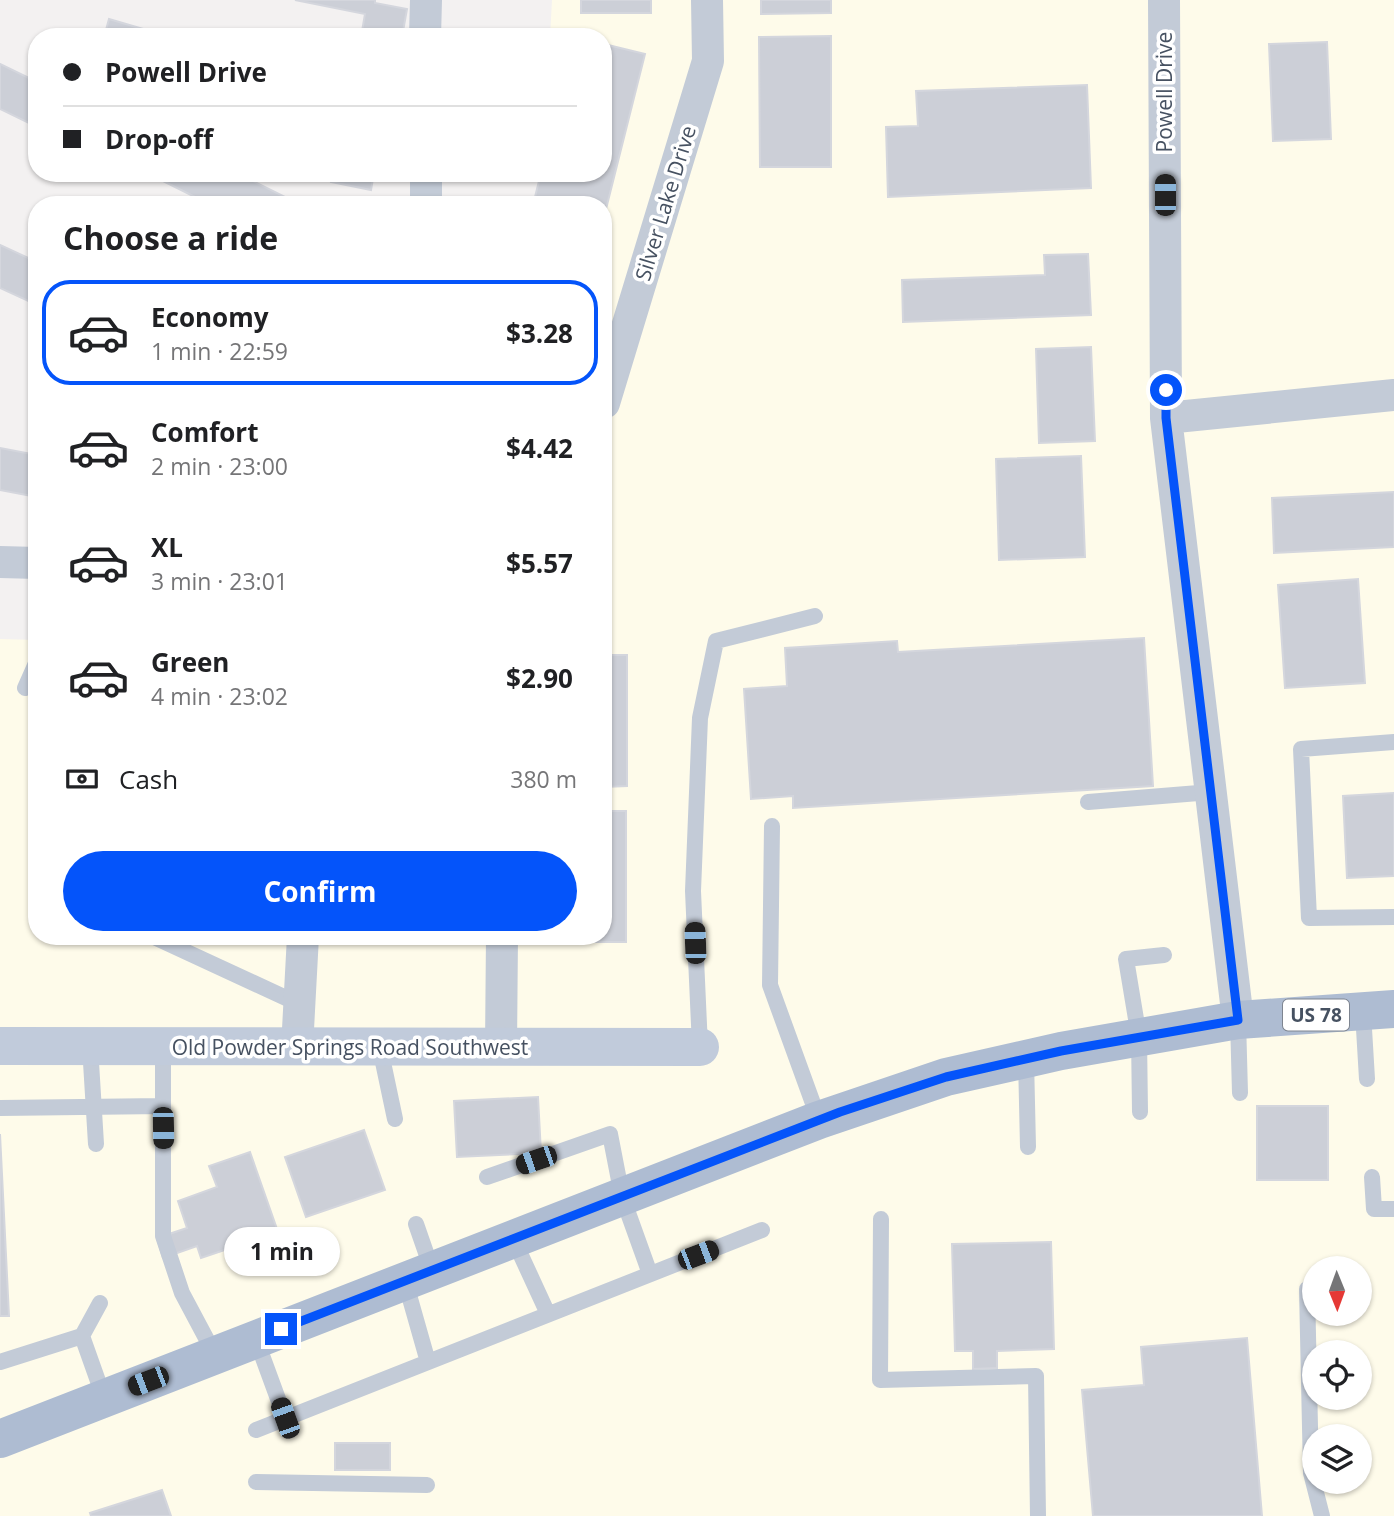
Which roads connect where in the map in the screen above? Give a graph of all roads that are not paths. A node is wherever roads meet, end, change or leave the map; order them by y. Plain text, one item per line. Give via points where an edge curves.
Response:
1 (426, 0) edge
2 (707, 0) edge
3 (1164, 0) edge
4 (425, 28) edge
5 (612, 377) edge
6 (1394, 395) edge
7 (1166, 418) junction
8 (0, 562) edge
9 (28, 563) edge
10 (815, 615) dead end
11 (28, 681) edge
12 (25, 688) dead end
13 (1394, 742) edge
14 (1211, 792) junction
15 (1088, 802) dead end
16 (772, 826) dead end
17 (1394, 917) edge
18 (171, 945) edge
19 (302, 945) edge
20 (502, 945) edge
21 (1164, 955) dead end
22 (299, 1004) junction
23 (1379, 1010) edge
24 (1238, 1020) junction
25 (1139, 1037) junction
26 (0, 1046) edge
27 (90, 1046) junction
28 (163, 1047) junction
29 (501, 1047) junction
30 (700, 1047) joint
31 (297, 1048) junction
32 (380, 1048) junction
33 (1026, 1059) junction
34 (1367, 1079) dead end
35 (1240, 1093) dead end
36 (162, 1106) junction
37 (94, 1107) junction
38 (0, 1108) edge
39 (1140, 1112) dead end
40 (394, 1119) dead end
41 (819, 1120) junction
42 (96, 1144) dead end
43 (1028, 1147) dead end
44 (487, 1177) dead end
45 (1372, 1177) dead end
46 (622, 1196) junction
47 (1394, 1209) edge
48 (881, 1219) dead end
49 (416, 1224) dead end
50 (762, 1230) dead end
51 (513, 1238) junction
52 (650, 1274) junction
53 (418, 1276) junction
54 (100, 1303) dead end
55 (548, 1314) junction
56 (1308, 1326) edge
57 (82, 1336) junction
58 (256, 1339) junction
59 (215, 1355) junction
60 (0, 1362) edge
61 (428, 1362) junction
62 (104, 1398) junction
63 (285, 1418) junction
64 (256, 1430) dead end
65 (0, 1439) edge
66 (257, 1482) dead end
67 (427, 1485) dead end
68 (1038, 1516) edge
69 (1322, 1516) edge

1 - 4 street
2 - 5 street, Silver Lake Drive via 708,61
3 - 7 street, Powell Drive
6 - 7 street
7 - 14 street, Powell Drive via 1171,550
8 - 9 street
10 - 30 lane via 716,642 700,718 696,811 693,891
11 - 12 lane
13 - 17 lane via 1301,748 1309,918
14 - 15 lane
14 - 24 street, Powell Drive
16 - 41 lane via 770,985
18 - 22 lane
19 - 22 street
20 - 29 street
21 - 25 lane via 1126,959
22 - 31 street
23 - 24 main road, US 78
23 - 34 lane
24 - 25 main road, US 78
24 - 35 lane
25 - 33 main road, US 78
25 - 39 lane
26 - 27 street, Old Powder Springs Road Southwest
27 - 28 street, Old Powder Springs Road Southwest
27 - 37 lane
28 - 31 street, Old Powder Springs Road Southwest
28 - 36 lane
29 - 30 street, Old Powder Springs Road Southwest
29 - 32 street, Old Powder Springs Road Southwest
31 - 32 street, Old Powder Springs Road Southwest
32 - 40 lane
33 - 41 main road, US 78 via 946,1077
33 - 43 lane
36 - 37 lane
36 - 59 lane via 163,1236 182,1293
37 - 38 lane
37 - 42 lane
41 - 46 main road, US 78
44 - 46 lane via 610,1134
45 - 47 lane via 1374,1209
46 - 51 main road, US 78
46 - 52 lane
48 - 68 lane via 880,1380 1036,1376
49 - 53 lane
50 - 52 lane
51 - 53 main road, US 78
51 - 55 lane
52 - 55 lane
53 - 58 main road, US 78
53 - 61 lane
54 - 57 lane
55 - 61 lane
56 - 69 lane via 1311,1473
57 - 60 lane
57 - 62 lane
58 - 59 main road, US 78
58 - 63 lane
59 - 62 main road, US 78
61 - 63 lane
62 - 65 main road, US 78
63 - 64 lane
66 - 67 lane

